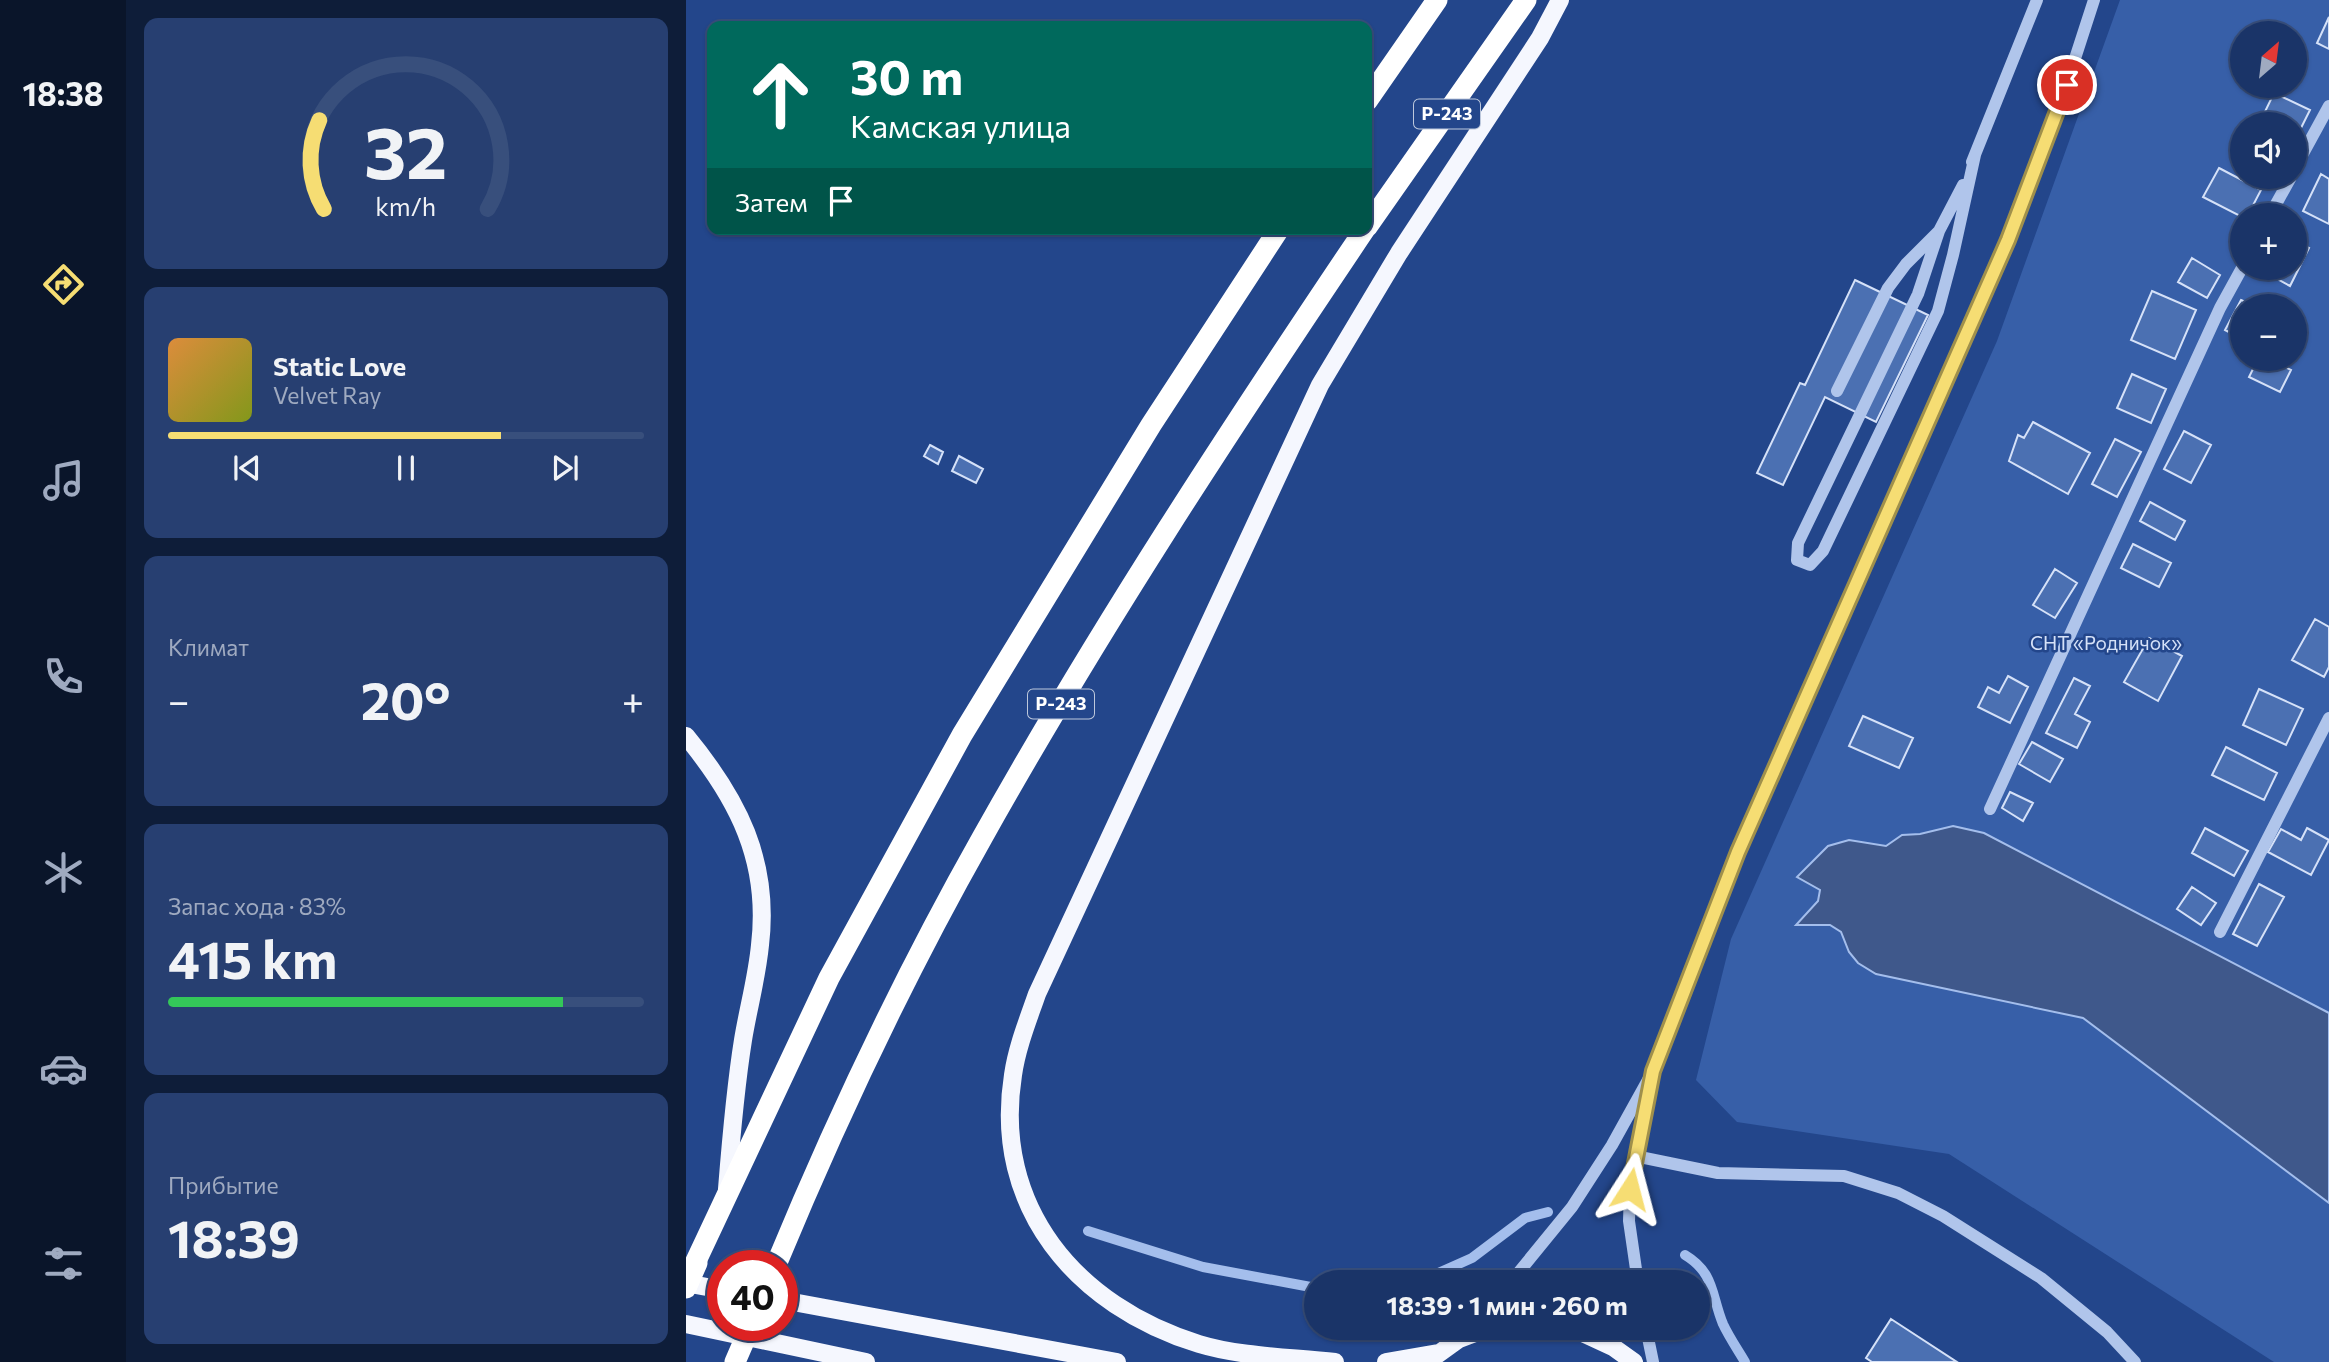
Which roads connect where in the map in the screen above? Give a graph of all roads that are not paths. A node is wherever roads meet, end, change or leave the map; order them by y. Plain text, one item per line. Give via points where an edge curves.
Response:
1 (1437, 0) edge
2 (1527, 0) edge
3 (1560, 0) edge
4 (2038, 0) edge
5 (2094, 0) edge
6 (1372, 94) edge
7 (2329, 106) edge
8 (2307, 146) edge
9 (1975, 155) junction
10 (1372, 220) edge
11 (1939, 231) junction
12 (1275, 235) edge
13 (1361, 235) edge
14 (2235, 280) edge
15 (1837, 391) dead end
16 (2329, 718) edge
17 (686, 736) edge
18 (1990, 809) dead end
19 (2220, 932) dead end
20 (1653, 1071) junction
21 (1634, 1157) junction
22 (727, 1190) junction
23 (782, 1250) edge
24 (1521, 1270) edge
25 (1636, 1270) edge
26 (689, 1279) edge
27 (707, 1285) edge
28 (798, 1303) edge
29 (686, 1324) edge
30 (1451, 1340) edge
31 (1458, 1340) edge
32 (1598, 1340) edge
33 (1648, 1340) edge
34 (744, 1341) edge
35 (1433, 1357) edge
36 (735, 1362) edge
37 (866, 1362) edge
38 (1117, 1362) edge
39 (1335, 1362) edge
40 (1386, 1362) edge
41 (1634, 1362) edge
42 (1653, 1362) edge
43 (2135, 1362) edge

1 - 6 highway
2 - 10 highway, Р-243
3 - 39 main road via 1540,38 1360,314 1320,385 1037,994 1013,1074 1010,1144 1019,1184 1047,1240 1076,1274 1127,1311 1202,1345
4 - 9 street
5 - 20 street via 2058,111 2008,240 1768,782
7 - 8 street
9 - 11 street
9 - 11 street via 1938,311 1823,551 1810,565 1802,564 1797,560 1798,543 1918,294
11 - 15 street via 1888,288
12 - 22 highway via 1151,425 962,735 830,978
13 - 23 highway, Р-243 via 1168,530 1006,796 893,1009
14 - 18 street
16 - 19 street
17 - 22 main road via 738,809 760,879 760,947 735,1098
20 - 21 street
20 - 24 street via 1572,1207
21 - 25 street via 1629,1220
21 - 43 street via 1718,1173 1844,1176 1898,1193 2041,1278
22 - 26 highway
26 - 27 main road
28 - 38 main road
29 - 37 main road
30 - 35 street
31 - 35 main road
32 - 41 main road
33 - 42 street
34 - 36 highway, bridge
35 - 40 main road

